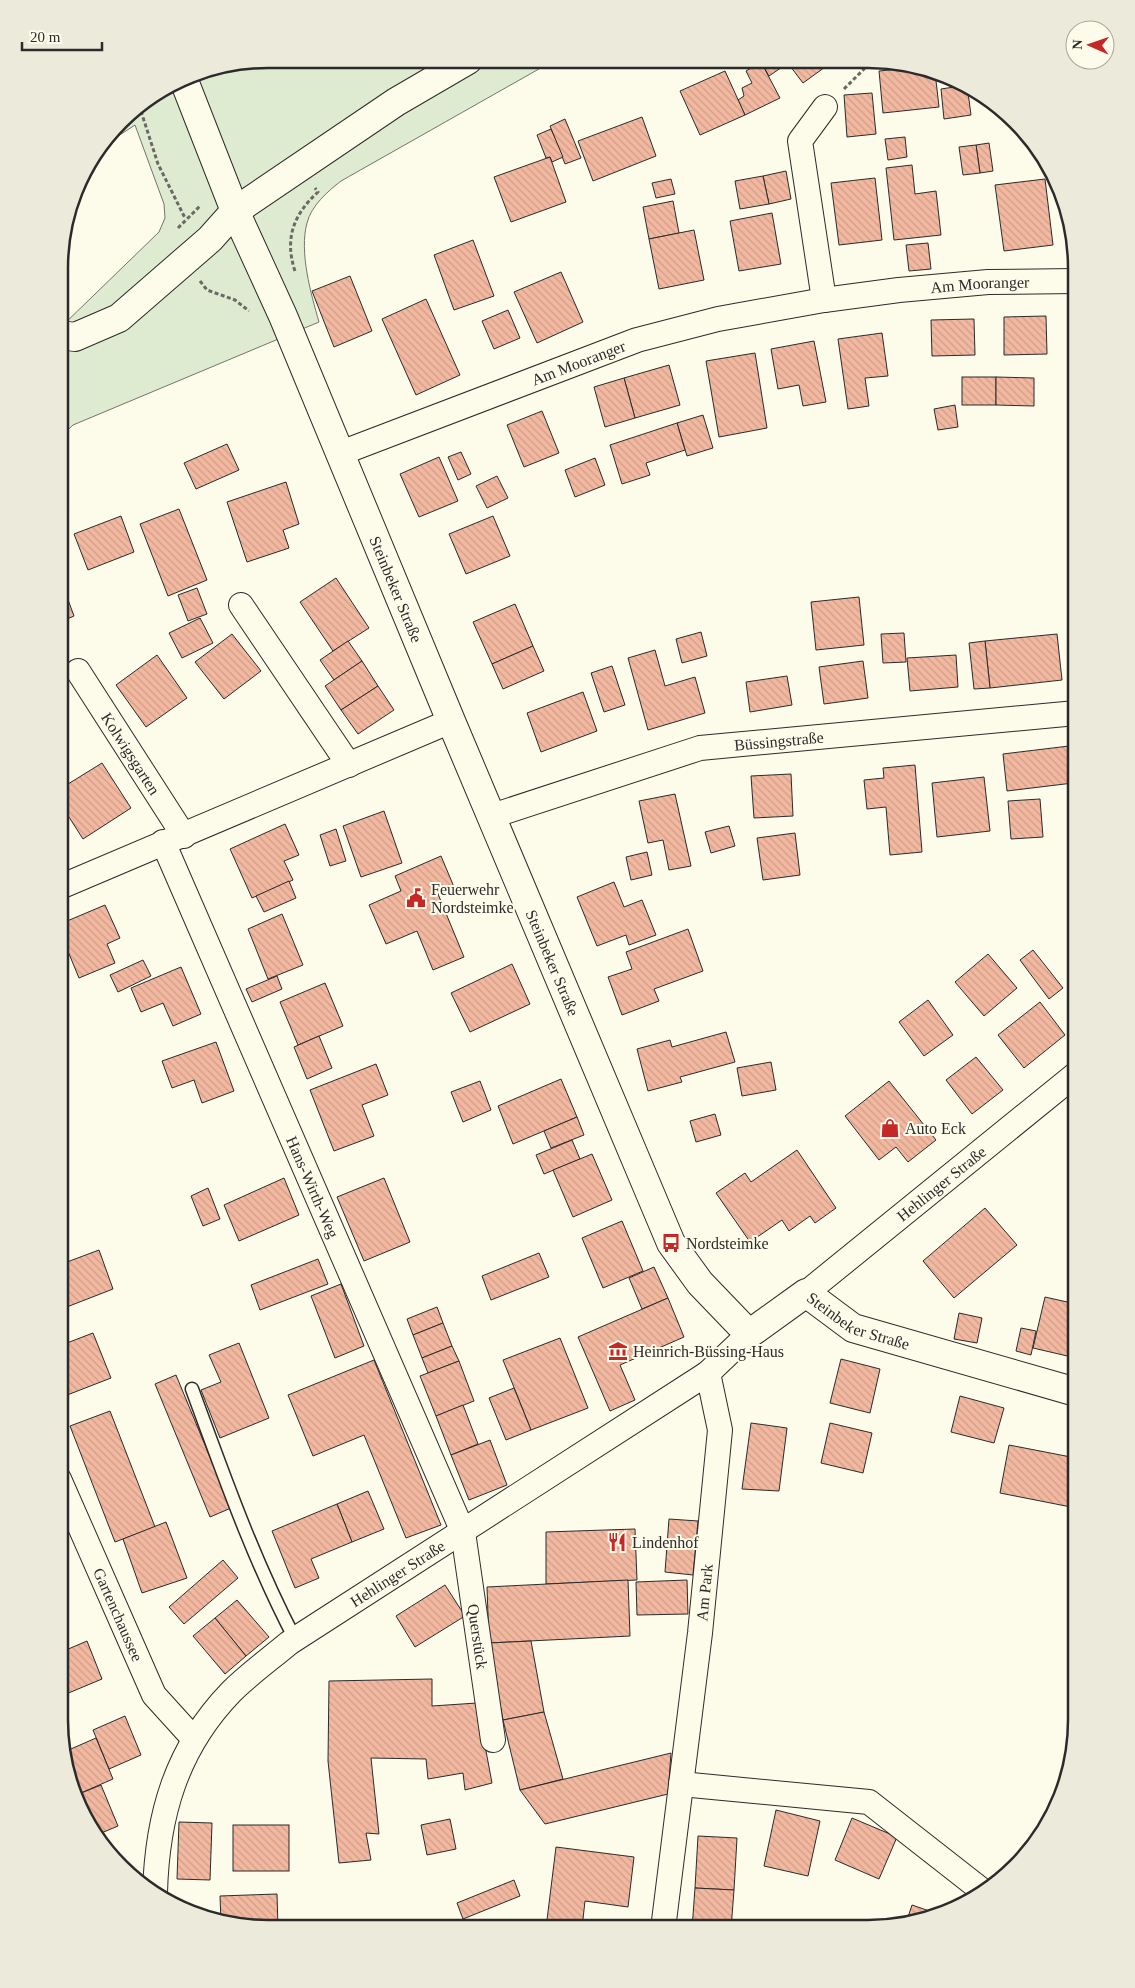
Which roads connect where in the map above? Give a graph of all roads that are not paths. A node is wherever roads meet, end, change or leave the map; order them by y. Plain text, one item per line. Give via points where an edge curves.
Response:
1 (454, 68) edge
2 (185, 86) edge
3 (826, 108) road end
4 (235, 211) junction
5 (1068, 282) edge
6 (824, 300) junction
7 (68, 336) edge
8 (341, 453) junction
9 (241, 605) dead end
10 (78, 671) dead end
11 (1068, 714) edge
12 (451, 721) junction
13 (349, 765) junction
14 (492, 816) junction
15 (173, 839) junction
16 (68, 883) edge
17 (1068, 1080) edge
18 (806, 1293) junction
19 (749, 1334) junction
20 (708, 1373) junction
21 (192, 1388) dead end
22 (1068, 1390) edge
23 (68, 1499) edge
24 (463, 1532) junction
25 (295, 1639) junction
26 (193, 1738) junction
27 (493, 1740) dead end
28 (681, 1784) junction
29 (155, 1886) edge
30 (978, 1887) edge
31 (664, 1920) edge

1 - 4 street via 396,102
2 - 4 street, Steinbeker Straße
3 - 6 street via 800,141
4 - 7 street via 210,239 120,318 75,337
4 - 8 street, Steinbeker Straße via 262,265
5 - 6 street, Am Mooranger via 988,282
6 - 8 street, Am Mooranger via 718,319 637,340
8 - 12 street, Steinbeker Straße
9 - 13 street
10 - 15 street, Kolwigsgarten
11 - 14 street, Büssingstraße via 700,748
12 - 13 street
12 - 14 street, Steinbeker Straße
13 - 15 street
14 - 19 street, Steinbeker Straße via 671,1243 700,1283
15 - 16 street
15 - 24 street, Hans-Wirth-Weg
17 - 18 street, Hehlinger Straße
18 - 19 street, Steinbeker Straße
18 - 22 street, Steinbeker Straße via 853,1328
19 - 20 street, Hehlinger Straße
20 - 24 street, Hehlinger Straße
20 - 28 street, Am Park via 720,1430
21 - 25 lane via 222,1472
23 - 26 street, Gartenchaussee via 154,1695
24 - 25 street, Hehlinger Straße
24 - 27 street, Querstück
25 - 26 street, Hehlinger Straße via 231,1692
26 - 29 street, Hehlinger Straße via 168,1793 156,1853
28 - 30 street via 869,1802
28 - 31 street, Am Park

